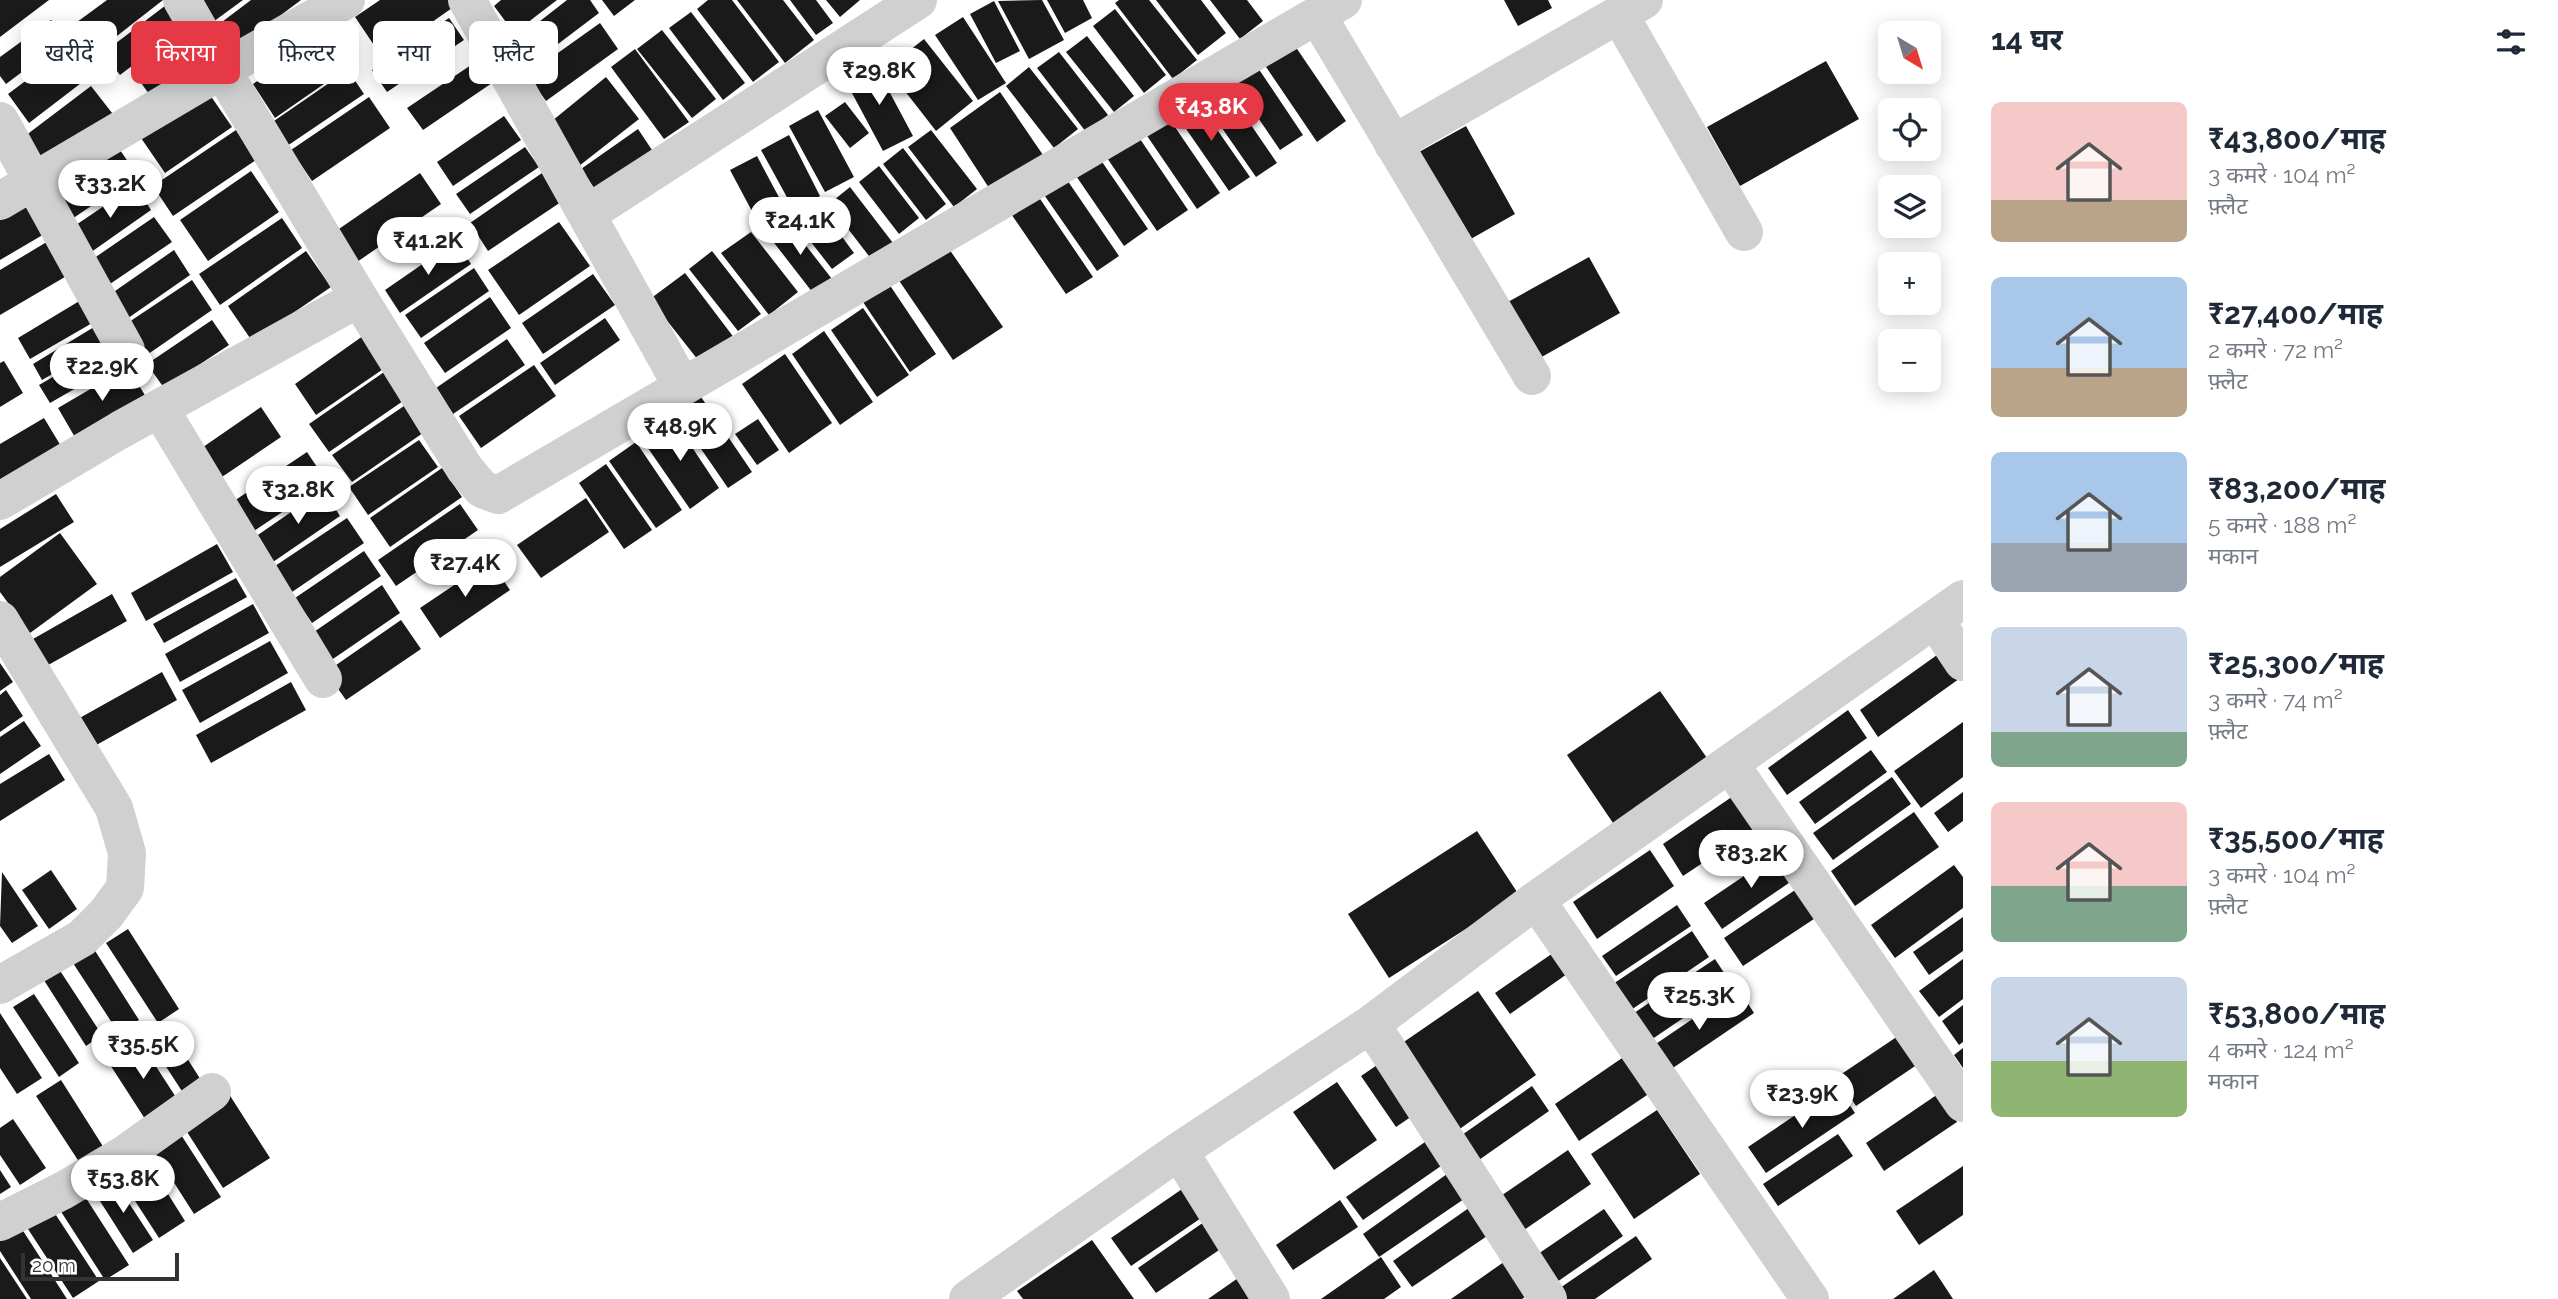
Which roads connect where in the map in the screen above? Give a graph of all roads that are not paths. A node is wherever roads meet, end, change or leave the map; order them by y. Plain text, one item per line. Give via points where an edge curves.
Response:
1 (182, 0) edge
2 (346, 0) edge
3 (467, 0) edge
4 (918, 0) edge
5 (1631, 7) edge
6 (1330, 8) edge
7 (194, 21) edge
8 (240, 60) edge
9 (198, 84) edge
10 (230, 84) edge
11 (0, 121) edge
12 (1393, 144) junction
13 (33, 181) junction
14 (0, 201) edge
15 (587, 214) junction
16 (1744, 232) dead end
17 (359, 298) junction
18 (126, 351) dead end
19 (1532, 376) dead end
20 (682, 386) junction
21 (160, 410) junction
22 (0, 501) edge
23 (1949, 609) edge
24 (0, 620) edge
25 (1963, 662) edge
26 (323, 679) dead end
27 (1730, 764) junction
28 (1536, 900) junction
29 (0, 985) edge
30 (1371, 1024) junction
31 (212, 1092) dead end
32 (1963, 1103) edge
33 (1179, 1151) junction
34 (0, 1222) edge
35 (977, 1297) edge
36 (1271, 1299) edge
37 (1548, 1299) edge
38 (1810, 1299) edge

1 - 7 street
2 - 8 street
3 - 15 street
4 - 15 street
5 - 12 street
5 - 16 street
6 - 12 street
6 - 20 street
9 - 13 street
10 - 17 street
11 - 13 street
12 - 19 street
13 - 14 street
13 - 18 street
15 - 20 street
17 - 20 street via 465,469 482,489 498,495
17 - 21 street
21 - 22 street
21 - 26 street
23 - 25 street
23 - 27 street
24 - 29 street via 114,808 127,853 125,888 106,914 82,938
27 - 28 street
27 - 32 street
28 - 30 street
28 - 38 street
30 - 33 street
30 - 37 street
31 - 34 street via 125,1154
33 - 35 street
33 - 36 street

